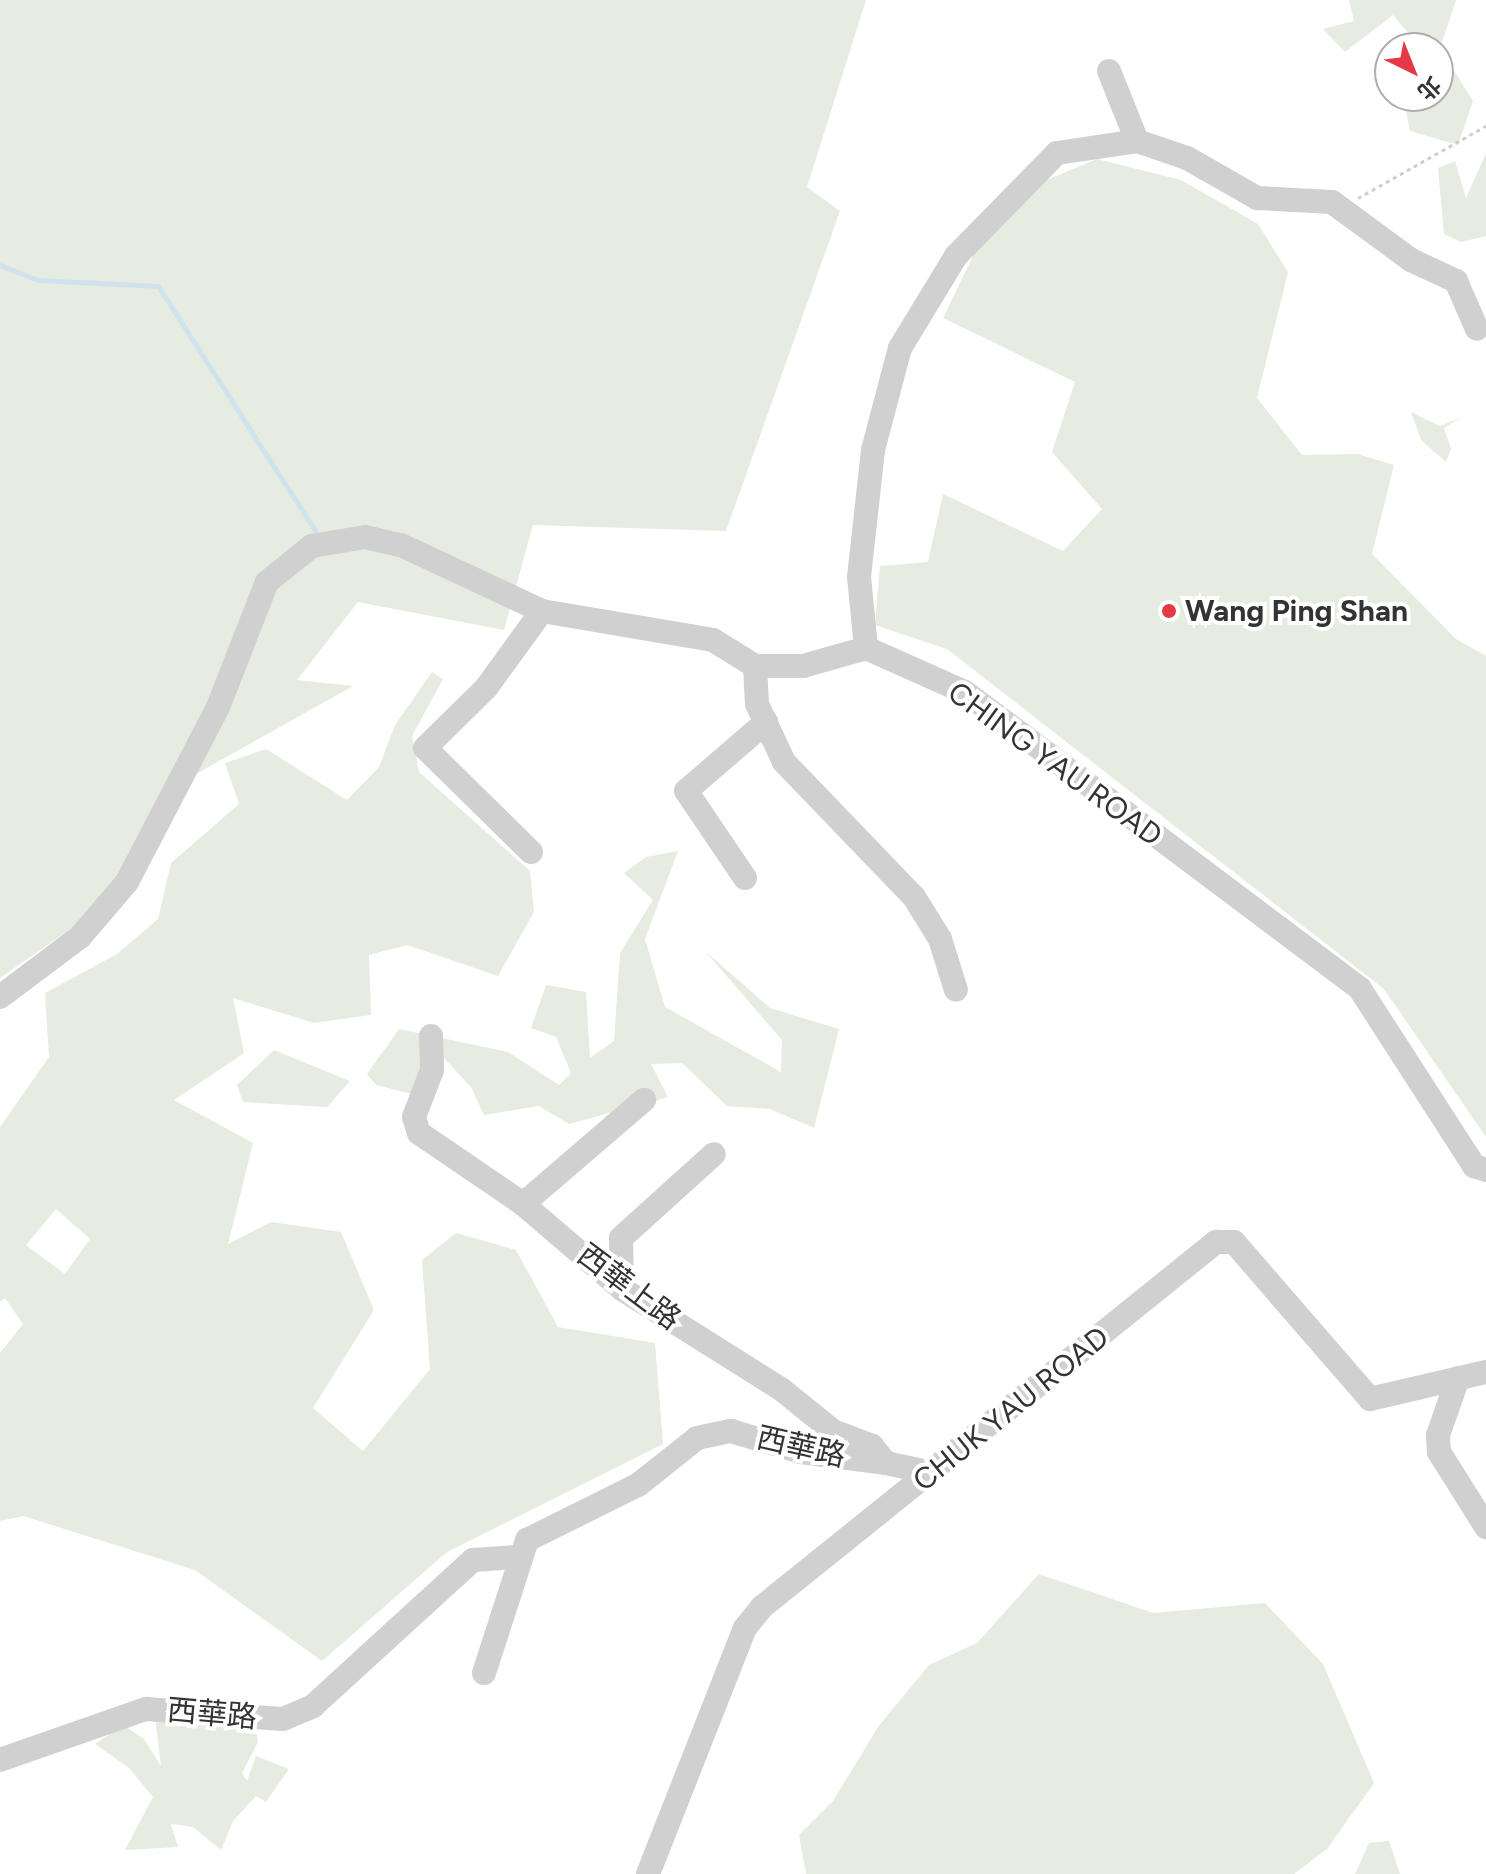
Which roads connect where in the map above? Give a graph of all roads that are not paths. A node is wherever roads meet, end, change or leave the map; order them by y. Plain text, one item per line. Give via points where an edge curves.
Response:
1 (1109, 71) dead end
2 (1137, 141) junction
3 (1477, 329) dead end
4 (542, 611) junction
5 (866, 648) junction
6 (755, 666) junction
7 (766, 722) junction
8 (531, 852) dead end
9 (745, 878) dead end
10 (956, 990) dead end
11 (0, 997) edge
12 (431, 1036) dead end
13 (644, 1100) dead end
14 (714, 1154) dead end
15 (1486, 1170) edge
16 (523, 1204) junction
17 (622, 1289) junction
18 (1486, 1372) edge
19 (1458, 1378) junction
20 (886, 1463) junction
21 (932, 1473) junction
22 (1486, 1527) edge
23 (516, 1557) junction
24 (484, 1673) dead end
25 (0, 1760) edge
26 (648, 1874) edge

1 - 2 street
2 - 3 street via 1187,158 1257,198 1314,200 1351,210 1411,260 1456,281
2 - 5 street via 1057,153 1019,184 956,256 900,348 870,482 859,577
4 - 6 street via 713,640
4 - 8 street via 486,688 425,748
4 - 11 street via 377,538 333,539 293,557 260,592 218,707 127,882 80,937
5 - 6 street via 803,666
5 - 15 street, CHING YAU ROAD via 965,692 1360,989 1474,1166
6 - 7 street
7 - 9 street via 686,791
7 - 10 street via 817,803 914,897 940,939
12 - 16 street, 西華上路 via 432,1070 414,1117 419,1133
13 - 16 street
14 - 17 street via 621,1238
16 - 17 street, 西華上路
17 - 20 street, 西華上路 via 781,1389 833,1431 872,1446
18 - 19 street, CHUK YAU ROAD
19 - 21 street, CHUK YAU ROAD via 1370,1399 1226,1239
19 - 22 street via 1438,1435 1439,1452
20 - 21 street, 西華上路
20 - 23 street, 西華路 via 710,1433 638,1485 527,1540
21 - 26 street, CHUK YAU ROAD via 745,1628
23 - 24 street
23 - 25 street, 西華路 via 491,1553 473,1560 313,1706 283,1719 146,1709

